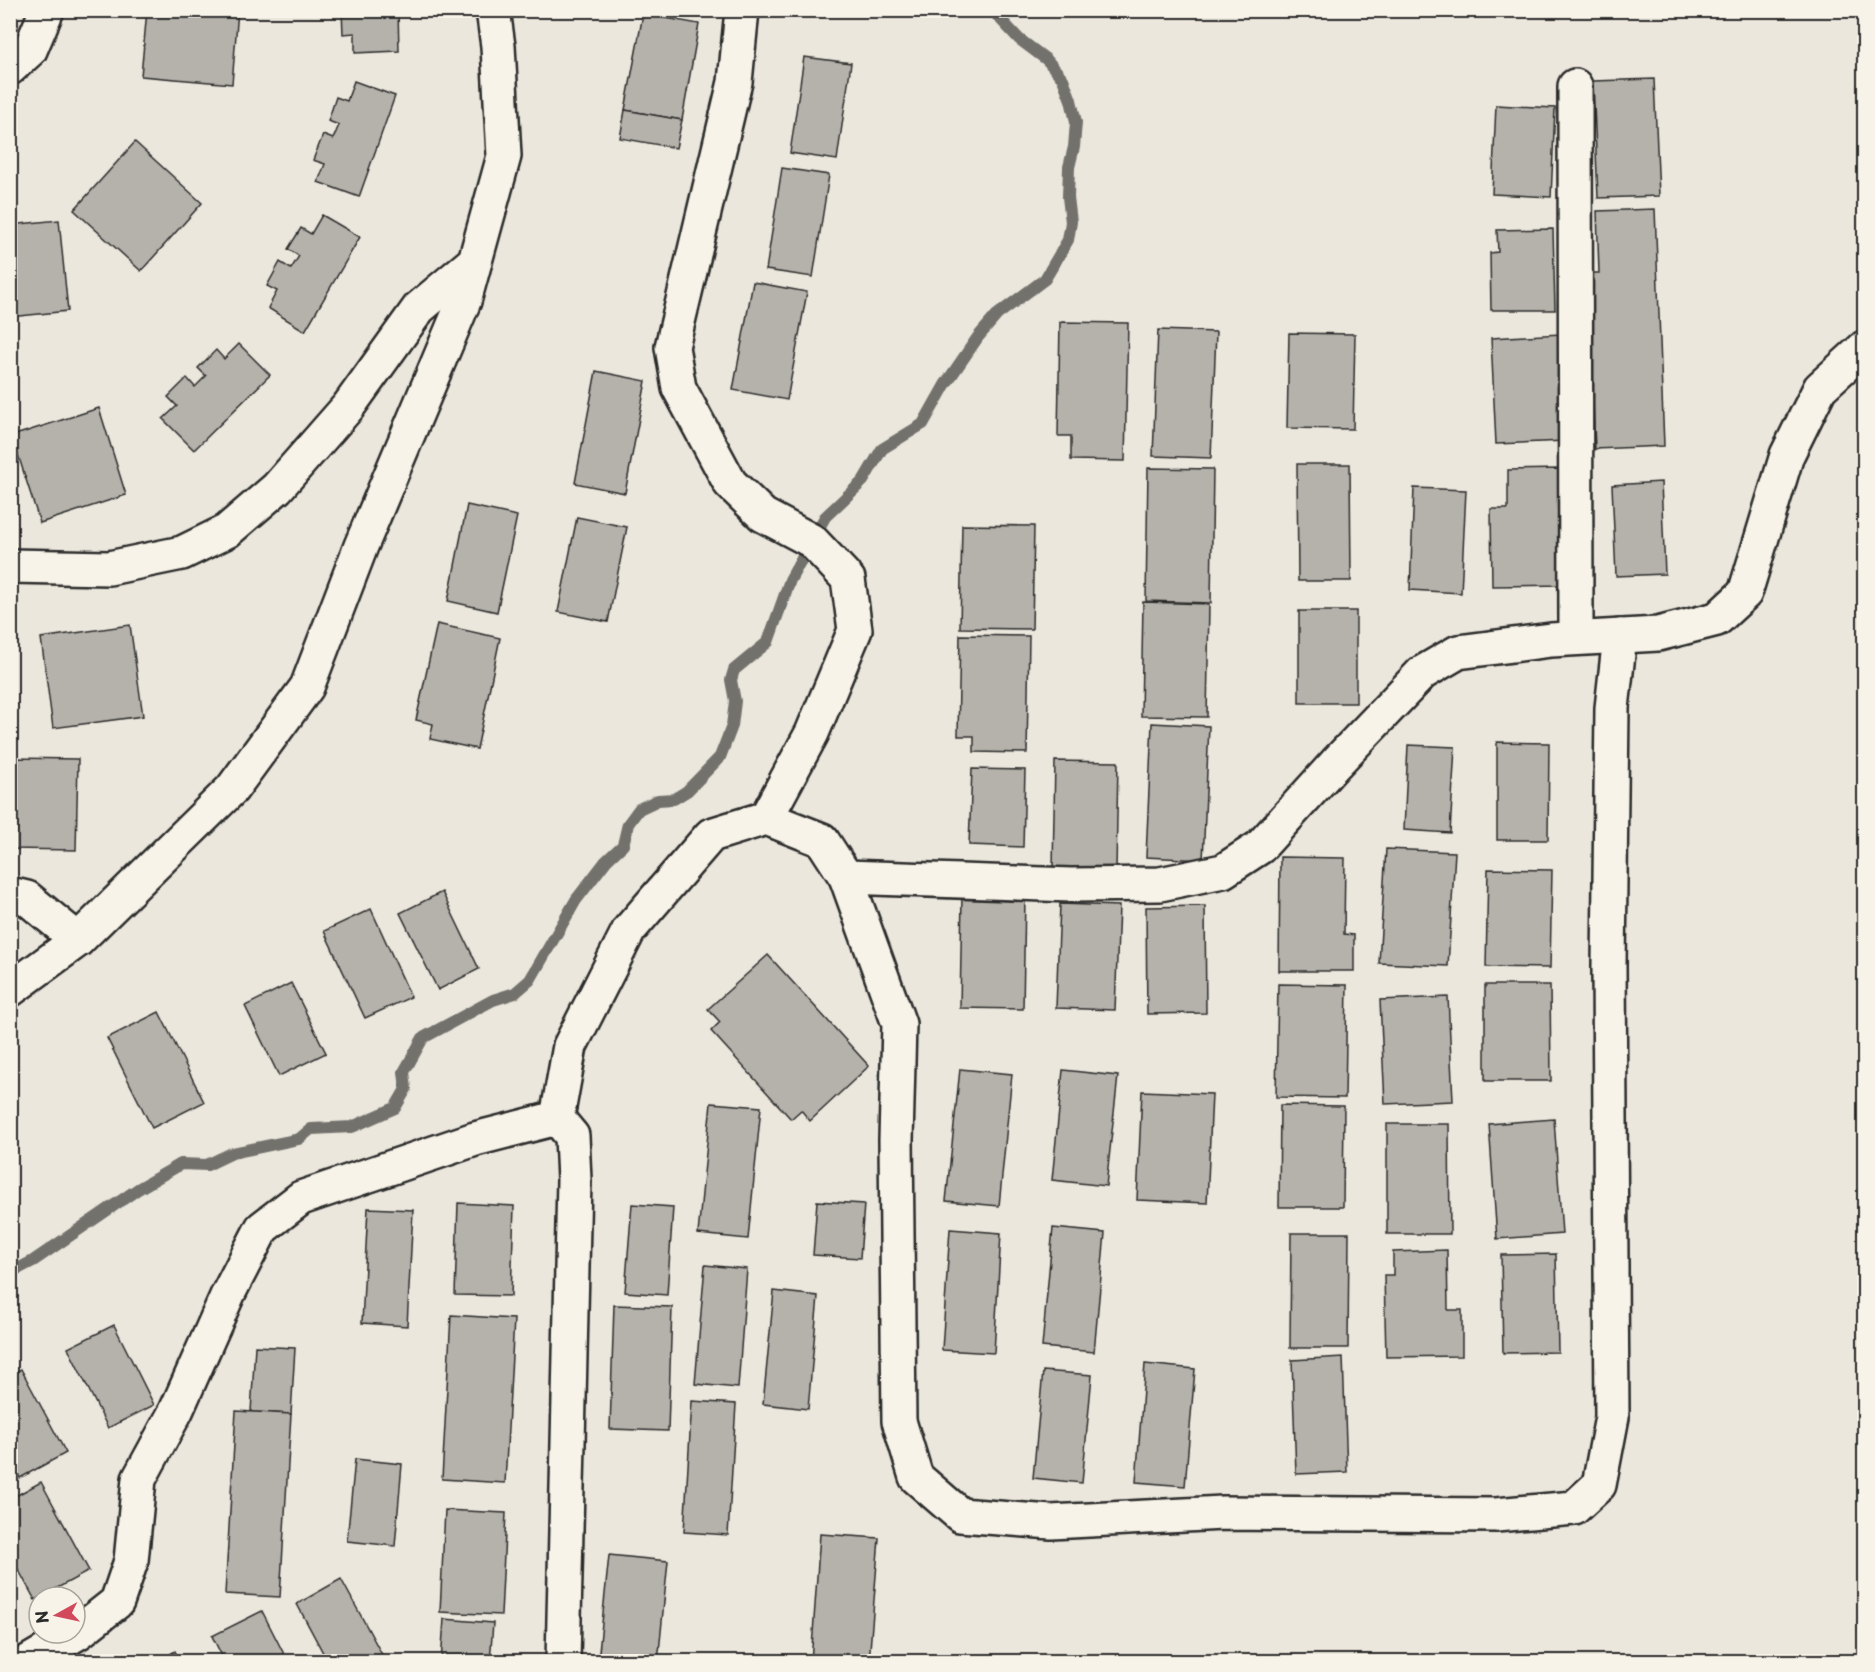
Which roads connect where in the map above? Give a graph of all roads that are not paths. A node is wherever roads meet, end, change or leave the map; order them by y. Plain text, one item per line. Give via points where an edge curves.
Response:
1 (47, 10) edge
2 (493, 10) edge
3 (742, 10) edge
4 (10, 68) edge
5 (1575, 86) dead end
6 (475, 261) junction
7 (1864, 348) edge
8 (10, 566) edge
9 (1620, 636) junction
10 (1576, 638) junction
11 (766, 818) junction
12 (846, 878) junction
13 (10, 894) edge
14 (78, 940) junction
15 (10, 990) edge
16 (557, 1118) junction
17 (28, 1662) edge
18 (563, 1662) edge

1 - 4 street via 30,50
2 - 6 street via 504,156
3 - 11 street via 735,82 672,347 679,388 730,483 763,515 812,541 848,579 855,630 812,733
5 - 10 street
6 - 8 street via 418,308 348,407 277,488 227,531 182,553 109,568
6 - 14 street via 464,301 361,546 307,687 232,789
7 - 9 street via 1820,388 1787,455 1745,593 1717,619 1658,634
9 - 10 street
9 - 12 street via 1612,708 1609,966 1612,1417 1599,1485 1574,1508 1496,1515 1223,1513 1051,1522 960,1515 916,1477 899,1421 899,1024
10 - 12 street via 1458,652 1422,673 1260,847 1223,872 1160,884
11 - 12 street via 822,840
11 - 16 street via 711,835 629,930 570,1046
13 - 14 street via 27,898
14 - 15 street
16 - 17 street via 475,1139 301,1198 262,1228 176,1411 139,1479 131,1561 117,1602 79,1632
16 - 18 street via 572,1136 574,1180

